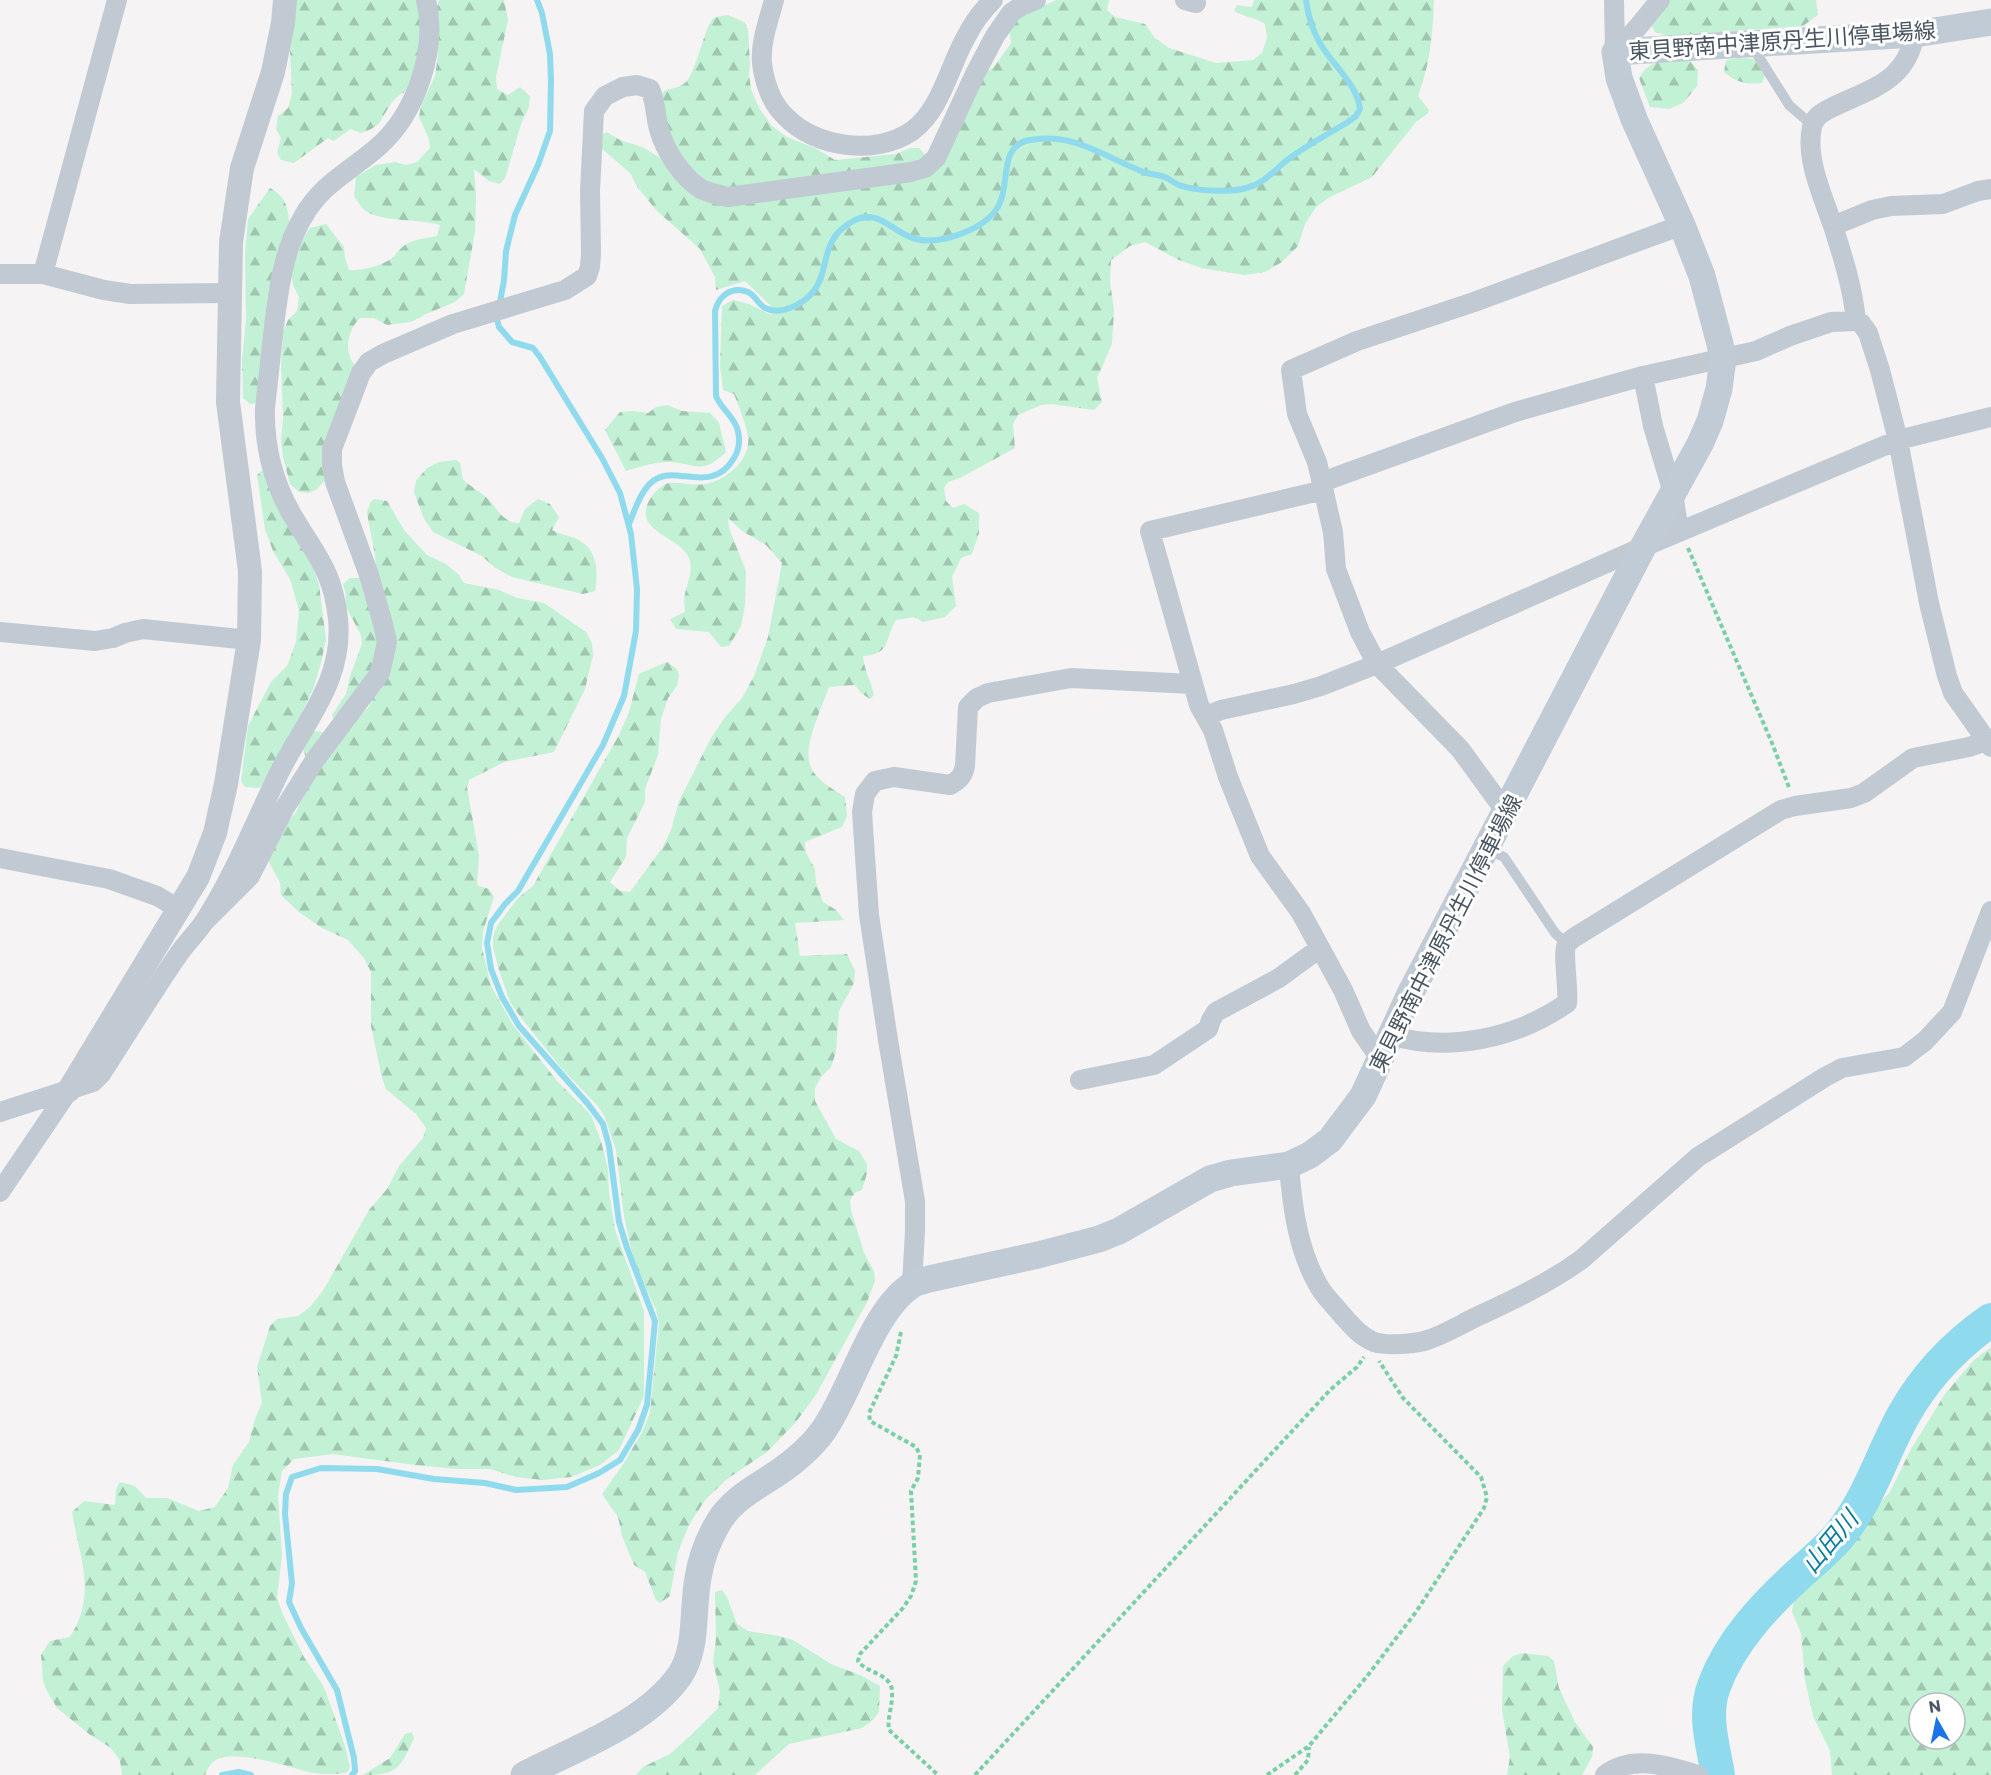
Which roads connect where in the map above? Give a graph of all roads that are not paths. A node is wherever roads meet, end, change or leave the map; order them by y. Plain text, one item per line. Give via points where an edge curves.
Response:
1 (117, 0) edge
2 (285, 0) edge
3 (426, 0) edge
4 (774, 0) edge
5 (993, 0) edge
6 (1036, 0) edge
7 (1614, 0) edge
8 (1660, 0) edge
9 (1991, 22) edge
10 (1915, 34) junction
11 (1750, 43) junction
12 (1615, 52) junction
13 (1812, 125) junction
14 (1991, 189) edge
15 (1682, 225) junction
16 (1833, 226) junction
17 (0, 274) edge
18 (43, 274) junction
19 (230, 293) junction
20 (1856, 321) junction
21 (1723, 359) junction
22 (1643, 376) junction
23 (1991, 417) edge
24 (1898, 440) junction
25 (1323, 486) junction
26 (1673, 493) junction
27 (1679, 532) junction
28 (1643, 547) junction
29 (0, 632) edge
30 (249, 640) junction
31 (1377, 664) junction
32 (1192, 684) junction
33 (1206, 716) junction
34 (1988, 744) edge
35 (1506, 812) junction
36 (1486, 849) junction
37 (0, 858) edge
38 (179, 909) junction
39 (1991, 911) edge
40 (205, 921) junction
41 (1567, 944) junction
42 (1320, 948) junction
43 (1385, 1046) junction
44 (1080, 1080) dead end
45 (69, 1090) junction
46 (0, 1112) edge
47 (1289, 1165) junction
48 (0, 1192) edge
49 (912, 1285) junction
50 (524, 1775) edge
51 (1605, 1775) edge
52 (1698, 1775) edge

1 - 18 street
2 - 19 street via 273,72 242,168 231,242
3 - 40 street via 426,54 413,100 381,145 320,192 303,217 281,273 265,408 267,450 290,512 329,575 338,620 338,655 328,688 293,746
4 - 5 street via 762,63 776,105 807,133 861,146 896,139 922,120 934,105 965,37
6 - 40 street via 1011,13 980,64 936,158 925,168 911,172 728,197 702,190 670,155 659,130 650,89 637,85 623,87 605,96 594,111 587,276 565,290 453,324 383,354 369,362 361,373 332,449 332,465 383,624 387,642 380,673 315,760 284,809 250,876
7 - 12 street
8 - 12 street
9 - 10 main road, 東貝野南中津原丹生川停車場線
10 - 11 main road, 東貝野南中津原丹生川停車場線
10 - 13 street via 1909,56 1896,74 1818,115
11 - 12 main road, 東貝野南中津原丹生川停車場線
11 - 13 lane via 1789,105
12 - 15 main road, 東貝野南中津原丹生川停車場線 via 1626,98
13 - 16 street via 1816,177
14 - 16 street via 1943,204 1872,210
15 - 21 main road, 東貝野南中津原丹生川停車場線 via 1702,276
15 - 25 street via 1357,341 1291,370 1298,414
16 - 20 street
17 - 18 street
18 - 19 street via 130,294
19 - 30 street via 228,402 250,571
20 - 21 street via 1831,322 1756,351
20 - 24 street via 1868,333
21 - 22 street
21 - 26 main road, 東貝野南中津原丹生川停車場線 via 1710,421
22 - 25 street via 1486,421
22 - 26 street
23 - 24 street
24 - 27 street
24 - 34 street via 1947,676 1953,693
25 - 31 street via 1336,569
25 - 32 street via 1150,531
26 - 27 street
26 - 28 main road, 東貝野南中津原丹生川停車場線
27 - 28 street
28 - 31 street
28 - 35 main road, 東貝野南中津原丹生川停車場線
29 - 30 street via 96,641 143,629
30 - 38 street via 215,833 198,877
31 - 33 street via 1294,694
31 - 35 street via 1460,748
32 - 33 street
32 - 49 street via 1071,678 988,693 968,707 963,774 958,781 950,785 894,777 875,782 865,794 862,822 869,915 915,1201
33 - 42 street via 1260,856
34 - 41 street via 1913,758 1851,798 1781,810
35 - 36 main road, 東貝野南中津原丹生川停車場線
36 - 41 lane via 1504,857 1555,933
36 - 43 main road, 東貝野南中津原丹生川停車場線
37 - 38 street via 109,879 157,896
38 - 45 street
39 - 47 street via 1952,1012 1913,1051 1892,1061 1842,1068 1717,1144 1562,1274 1438,1336 1413,1343 1375,1342 1353,1327 1320,1289 1306,1262
40 - 45 street via 179,953 101,1074 93,1082
41 - 43 street via 1568,994 1567,1003 1560,1008 1494,1037
42 - 43 street via 1361,1031
42 - 44 street via 1279,978 1216,1012 1209,1029 1154,1065
43 - 47 main road, 東貝野南中津原丹生川停車場線 via 1363,1096 1330,1140
45 - 46 street
45 - 48 street
47 - 49 main road, 東貝野南中津原丹生川停車場線 via 1210,1179 1099,1239
49 - 50 main road, 東貝野南中津原丹生川停車場線 via 884,1314 833,1417 802,1456 750,1491 718,1522 697,1579 689,1654 680,1675 641,1713
51 - 52 street via 1640,1763

